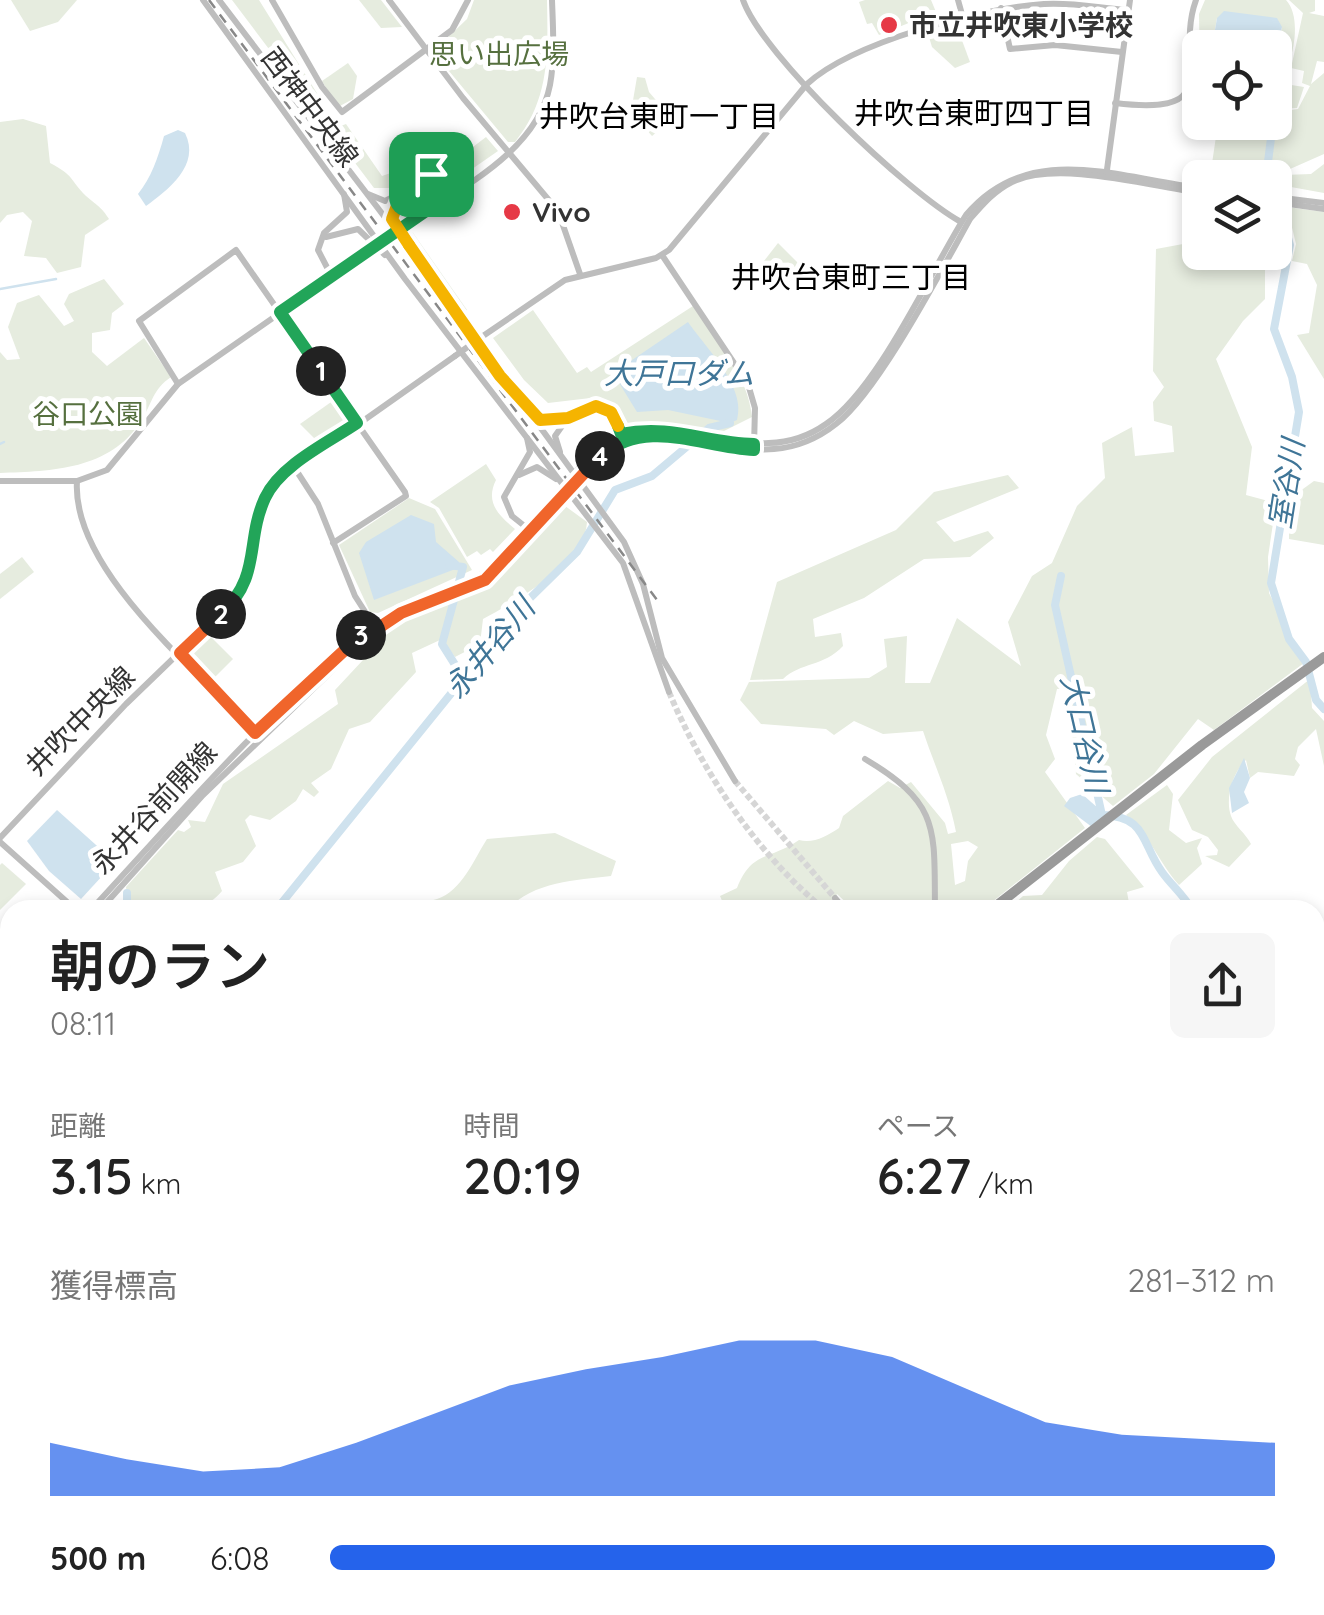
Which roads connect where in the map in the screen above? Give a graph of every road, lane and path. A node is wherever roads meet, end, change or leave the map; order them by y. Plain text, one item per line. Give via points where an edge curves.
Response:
1 (203, 0) edge
2 (219, 0) edge
3 (272, 0) edge
4 (389, 0) edge
5 (468, 0) edge
6 (552, 0) edge
7 (743, 0) edge
8 (958, 0) edge
9 (1130, 0) edge
10 (1196, 0) edge
11 (1001, 8) junction
12 (1128, 10) junction
13 (963, 18) junction
14 (426, 50) junction
15 (1122, 52) junction
16 (807, 84) junction
17 (1115, 103) junction
18 (510, 152) junction
19 (335, 157) junction
20 (324, 163) junction
21 (1106, 177) junction
22 (1182, 188) edge
23 (402, 192) junction
24 (452, 193) junction
25 (1292, 202) edge
26 (1324, 206) edge
27 (964, 224) junction
28 (321, 241) junction
29 (662, 255) junction
30 (580, 274) junction
31 (332, 277) junction
32 (405, 278) junction
33 (432, 279) junction
34 (280, 312) junction
35 (500, 376) junction
36 (178, 384) junction
37 (568, 418) junction
38 (516, 420) junction
39 (357, 423) junction
40 (623, 437) junction
41 (754, 447) junction
42 (566, 464) junction
43 (294, 467) junction
44 (516, 477) junction
45 (77, 480) junction
46 (0, 481) edge
47 (593, 521) junction
48 (529, 530) junction
49 (333, 543) junction
50 (375, 627) junction
51 (180, 653) junction
52 (1324, 661) edge
53 (669, 692) tunnel mouth
54 (258, 736) junction
55 (865, 759) dead end
56 (735, 780) tunnel mouth
57 (0, 840) edge
58 (1064, 856) junction
59 (65, 900) edge
60 (101, 900) edge
61 (109, 900) edge
62 (935, 900) edge
63 (1004, 900) edge
64 (1012, 900) edge

1 - 20 street, 西神中央線
2 - 19 street, 西神中央線
3 - 14 street via 338,111
4 - 14 street
5 - 14 street via 460,21
6 - 18 street via 550,89
7 - 16 street via 768,45
8 - 13 street
9 - 12 street
10 - 17 street via 1192,73 1183,95 1164,107
11 - 12 street
11 - 13 street
11 - 15 street via 1010,50 1055,45
12 - 15 street
13 - 16 street via 847,56
14 - 18 street
15 - 17 street
16 - 27 street via 906,182
16 - 29 street
17 - 21 street
18 - 24 street
18 - 30 street via 558,211
19 - 23 street via 378,201
19 - 33 street, 西神中央線
20 - 28 street via 348,200 342,220
20 - 32 street, 西神中央線
21 - 22 street
21 - 27 street via 1055,168 1011,177 981,196
23 - 24 street via 414,178 431,174
23 - 33 street via 392,219
24 - 31 street, bridge
25 - 26 street
27 - 41 street via 847,407 811,434
28 - 31 street via 321,260
28 - 32 street via 358,229
29 - 30 street, 井吹中央線
29 - 41 street via 748,384
30 - 39 street, 井吹中央線, bridge
31 - 34 street
32 - 38 street, 西神中央線
33 - 35 street, 西神中央線
34 - 36 street
34 - 36 street via 236,250 163,301 141,317 140,326
34 - 39 street
35 - 37 street via 540,420
35 - 42 street, 西神中央線
36 - 45 street via 124,455 107,470
37 - 40 street via 605,408
37 - 42 street via 555,436
38 - 44 street via 530,452
38 - 47 street, 西神中央線
39 - 43 street, 井吹中央線
39 - 49 street via 406,496
40 - 41 street via 648,429 681,431
40 - 48 street, 永井谷前開線, bridge via 589,462
42 - 56 street, 西神中央線 via 624,542 662,658
43 - 49 street
43 - 51 street, 井吹中央線 via 265,498 246,584
44 - 47 street via 531,467 544,469
44 - 48 street via 506,506
45 - 46 street
45 - 51 street via 92,550
47 - 53 street, 西神中央線 via 630,576
48 - 50 street, 永井谷前開線 via 485,580
49 - 50 street
50 - 54 street, 永井谷前開線
51 - 54 street
51 - 57 street, 井吹中央線
52 - 58 highway
54 - 60 street, 永井谷前開線
54 - 61 street, 永井谷前開線
55 - 62 street via 898,781 932,822
57 - 59 street
58 - 63 highway
58 - 64 highway

